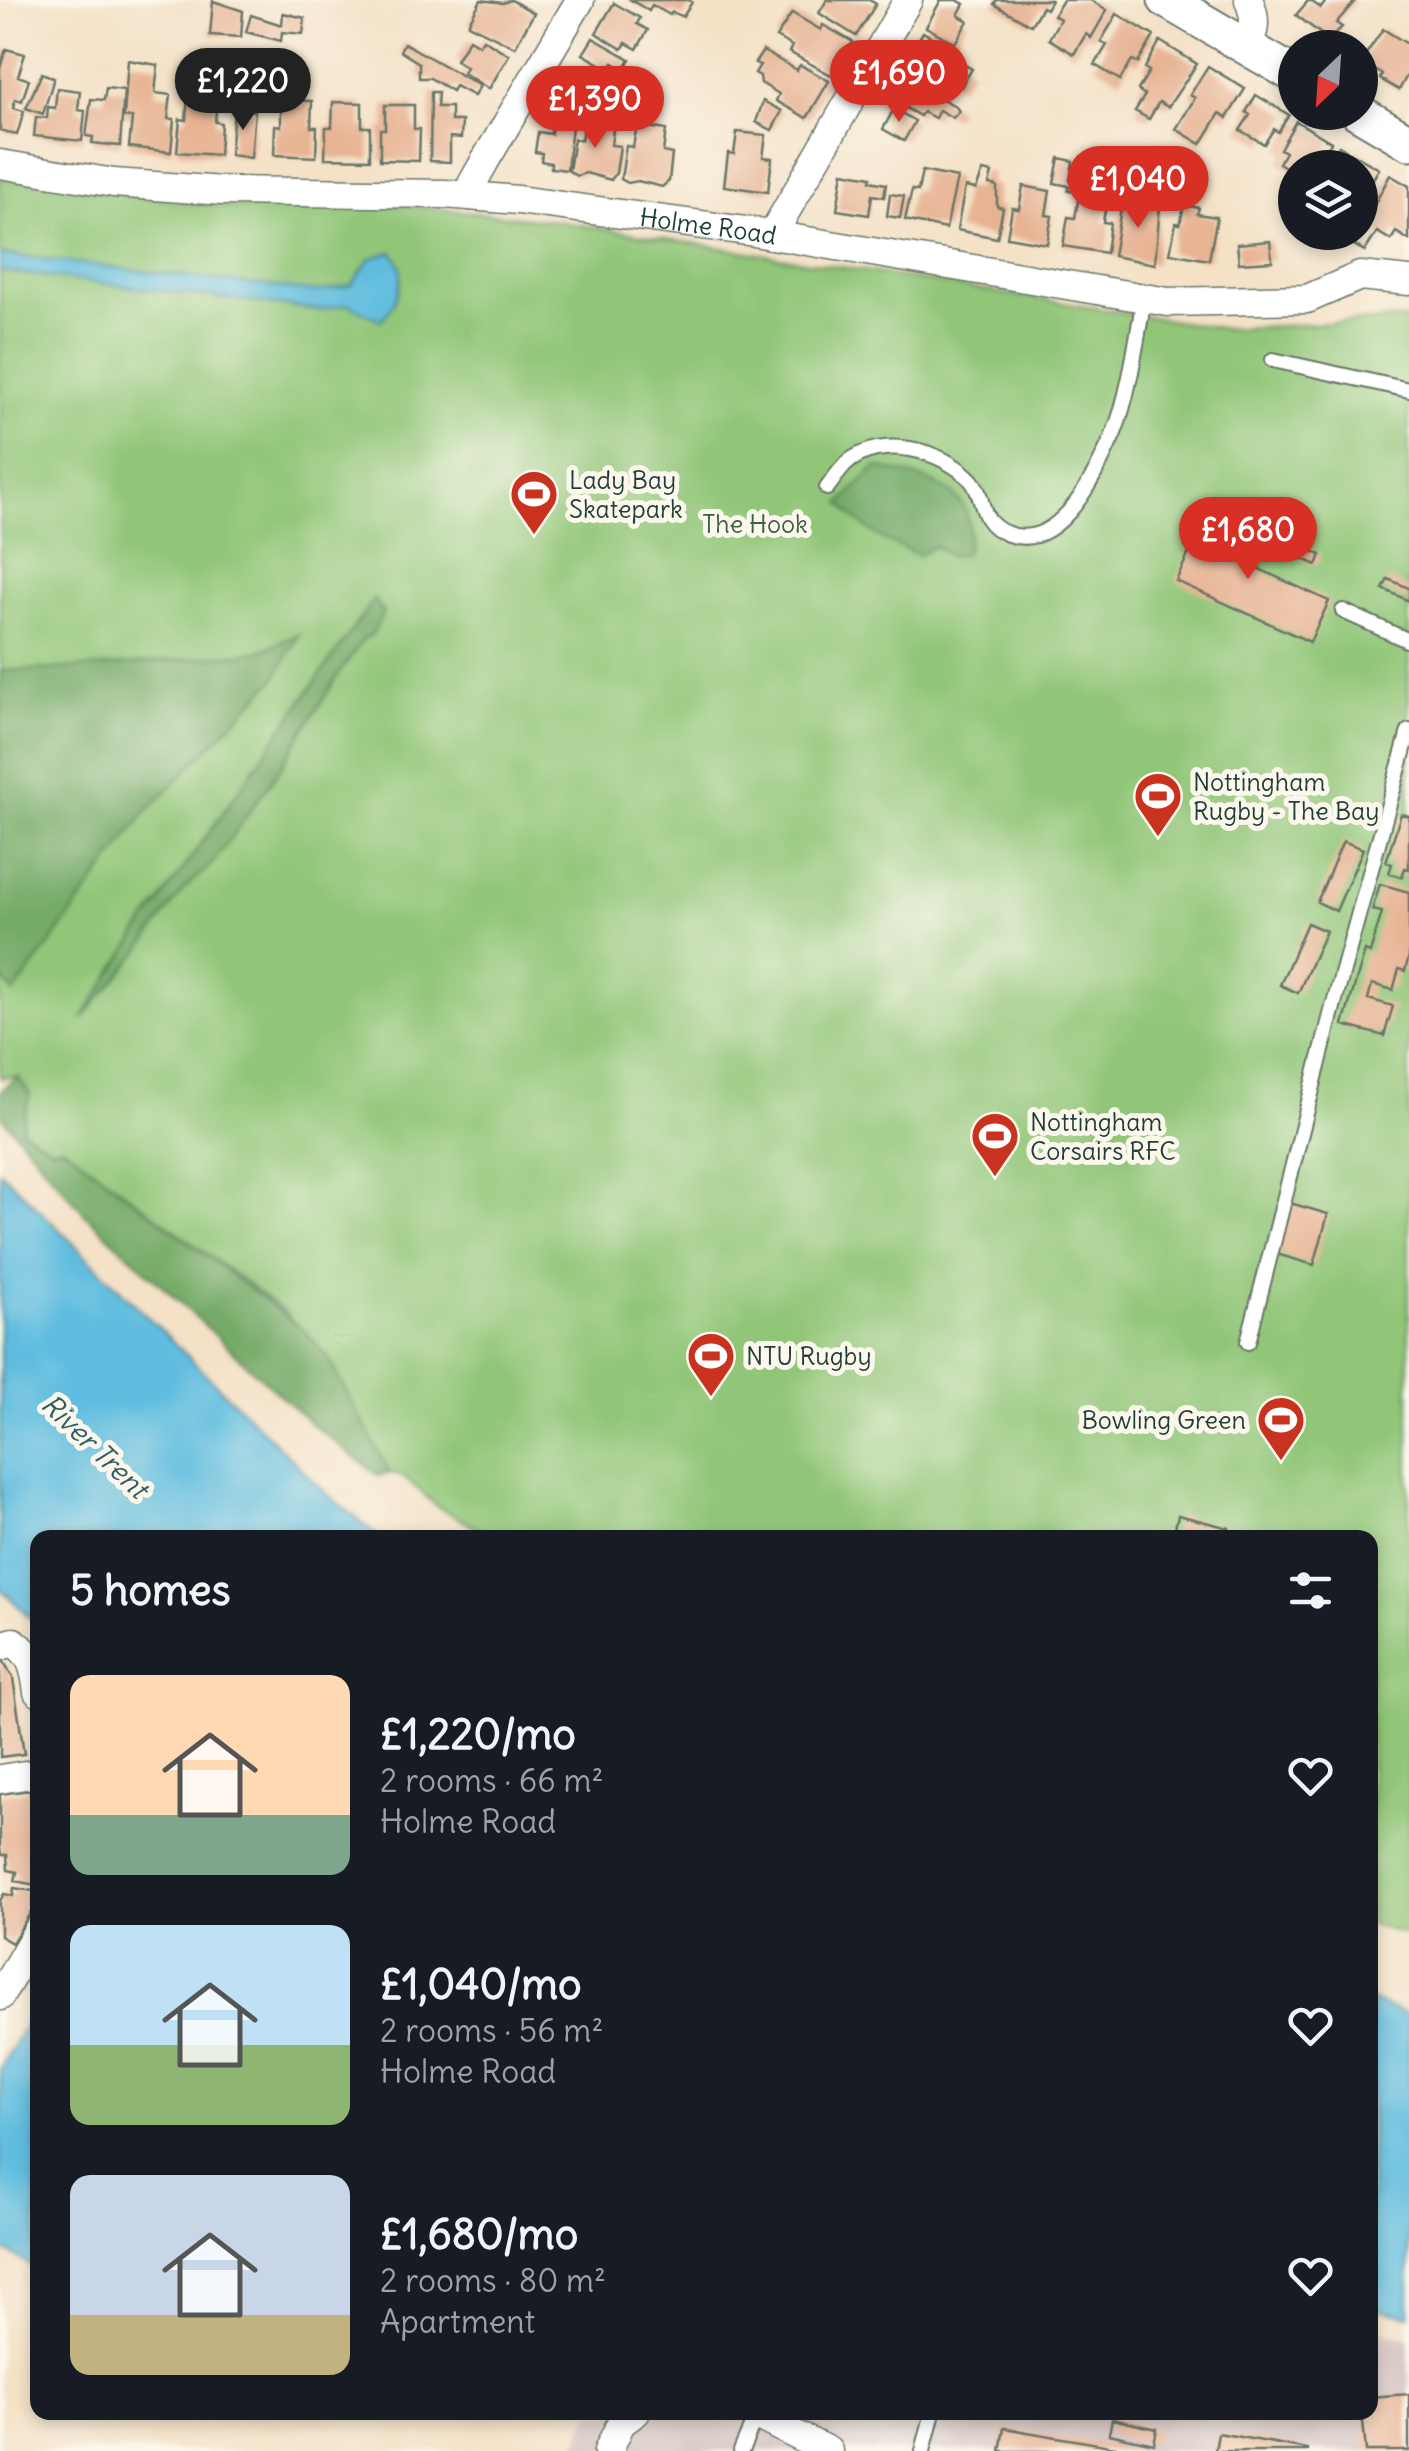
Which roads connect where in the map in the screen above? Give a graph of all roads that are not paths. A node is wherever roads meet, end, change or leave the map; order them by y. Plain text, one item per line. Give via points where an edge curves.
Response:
1 (580, 0) edge
2 (908, 0) edge
3 (1166, 0) edge
4 (1249, 0) edge
5 (1247, 47) junction
6 (1278, 66) edge
7 (1378, 124) edge
8 (1409, 142) edge
9 (0, 164) edge
10 (472, 196) junction
11 (772, 235) junction
12 (1409, 281) edge
13 (1144, 298) junction
14 (1273, 360) dead end
15 (1409, 390) edge
16 (827, 488) dead end
17 (1343, 611) dead end
18 (1409, 641) edge
19 (1409, 732) edge
20 (1248, 1342) dead end
21 (0, 1646) edge
22 (30, 1660) edge
23 (30, 1774) edge
24 (0, 1779) edge
25 (30, 1944) edge
26 (0, 1996) edge
27 (625, 2420) edge
28 (752, 2420) edge
29 (765, 2420) edge
30 (931, 2420) edge
31 (820, 2449) edge
32 (608, 2451) edge
33 (741, 2451) edge
34 (923, 2451) edge

1 - 10 street via 472,184
2 - 11 street
3 - 5 street
4 - 5 street via 1255,16
5 - 6 street
7 - 8 street
9 - 10 street, Holme Road via 223,191
10 - 11 street, Holme Road
11 - 13 street, Holme Road
12 - 13 street, Holme Road via 1360,276 1307,299
13 - 16 lane via 1115,430 1084,492 1062,520 1038,535 1009,534 984,518 974,483 946,460 901,448 873,450 847,462
14 - 15 lane
17 - 18 lane
19 - 20 lane
21 - 22 street via 14,1642
23 - 24 street
25 - 26 street
27 - 32 street
28 - 33 lane
29 - 31 street
30 - 34 lane

